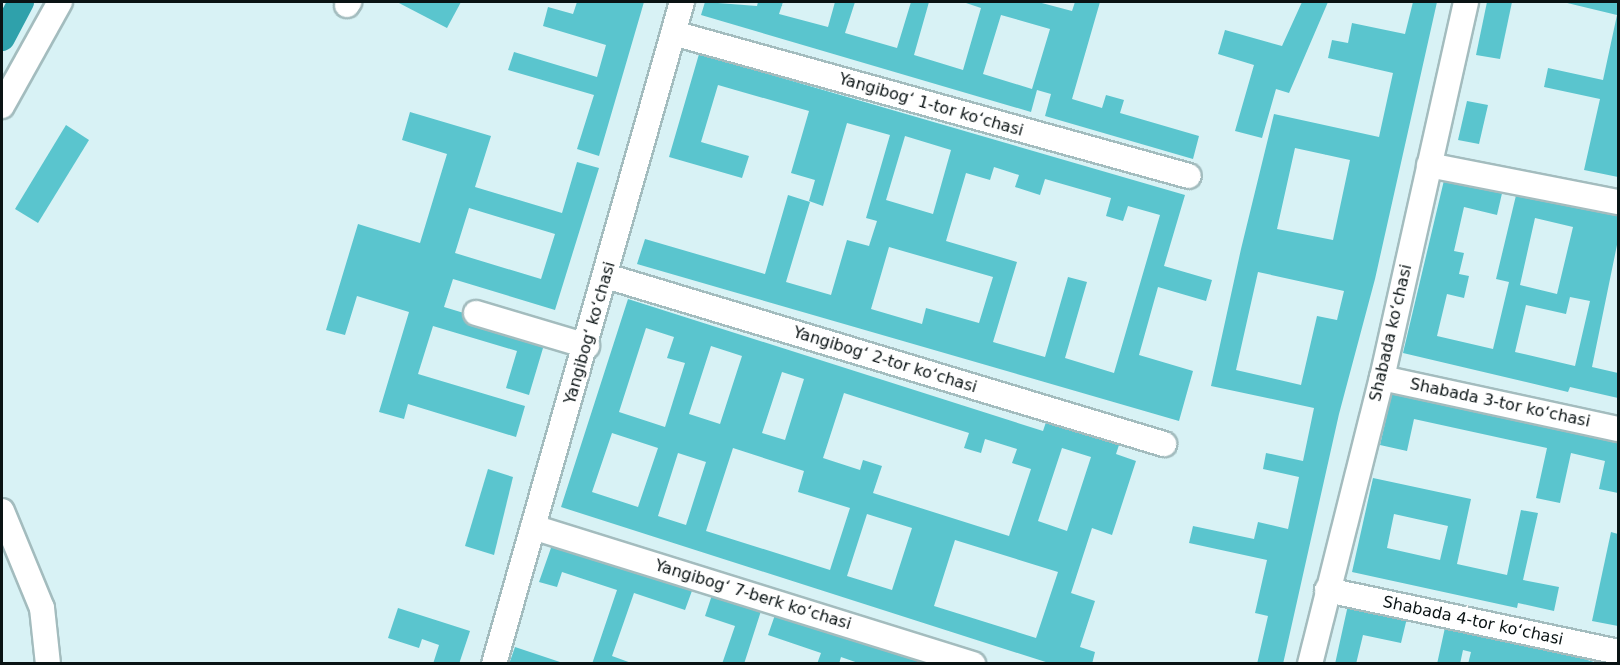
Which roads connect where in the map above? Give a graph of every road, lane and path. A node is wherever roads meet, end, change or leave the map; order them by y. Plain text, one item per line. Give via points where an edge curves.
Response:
1 (60, 2) edge
2 (682, 2) edge
3 (1466, 2) edge
4 (673, 33) junction
5 (2, 106) edge
6 (1429, 165) junction
7 (1189, 176) dead end
8 (1618, 202) edge
9 (606, 276) junction
10 (476, 313) dead end
11 (587, 346) junction
12 (1382, 378) junction
13 (1618, 429) edge
14 (1164, 444) dead end
15 (2, 511) edge
16 (533, 527) junction
17 (1327, 590) junction
18 (1618, 652) edge
19 (48, 663) edge
20 (494, 663) edge
21 (973, 663) edge
22 (1310, 663) edge

1 - 5 street
2 - 4 street, Yangibogʻ koʻchasi
3 - 6 street, Shabada koʻchasi
4 - 7 street, Yangibogʻ 1-tor koʻchasi
4 - 9 street, Yangibogʻ koʻchasi
6 - 8 street
6 - 12 street, Shabada koʻchasi
9 - 11 street, Yangibogʻ koʻchasi
9 - 14 street, Yangibogʻ 2-tor koʻchasi
10 - 11 street
11 - 16 street, Yangibogʻ koʻchasi
12 - 13 street, Shabada 3-tor koʻchasi
12 - 17 street, Shabada koʻchasi
15 - 19 street via 42,608
16 - 20 street, Yangibogʻ koʻchasi
16 - 21 street, Yangibogʻ 7-berk koʻchasi
17 - 18 street, Shabada 4-tor koʻchasi
17 - 22 street, Shabada koʻchasi

